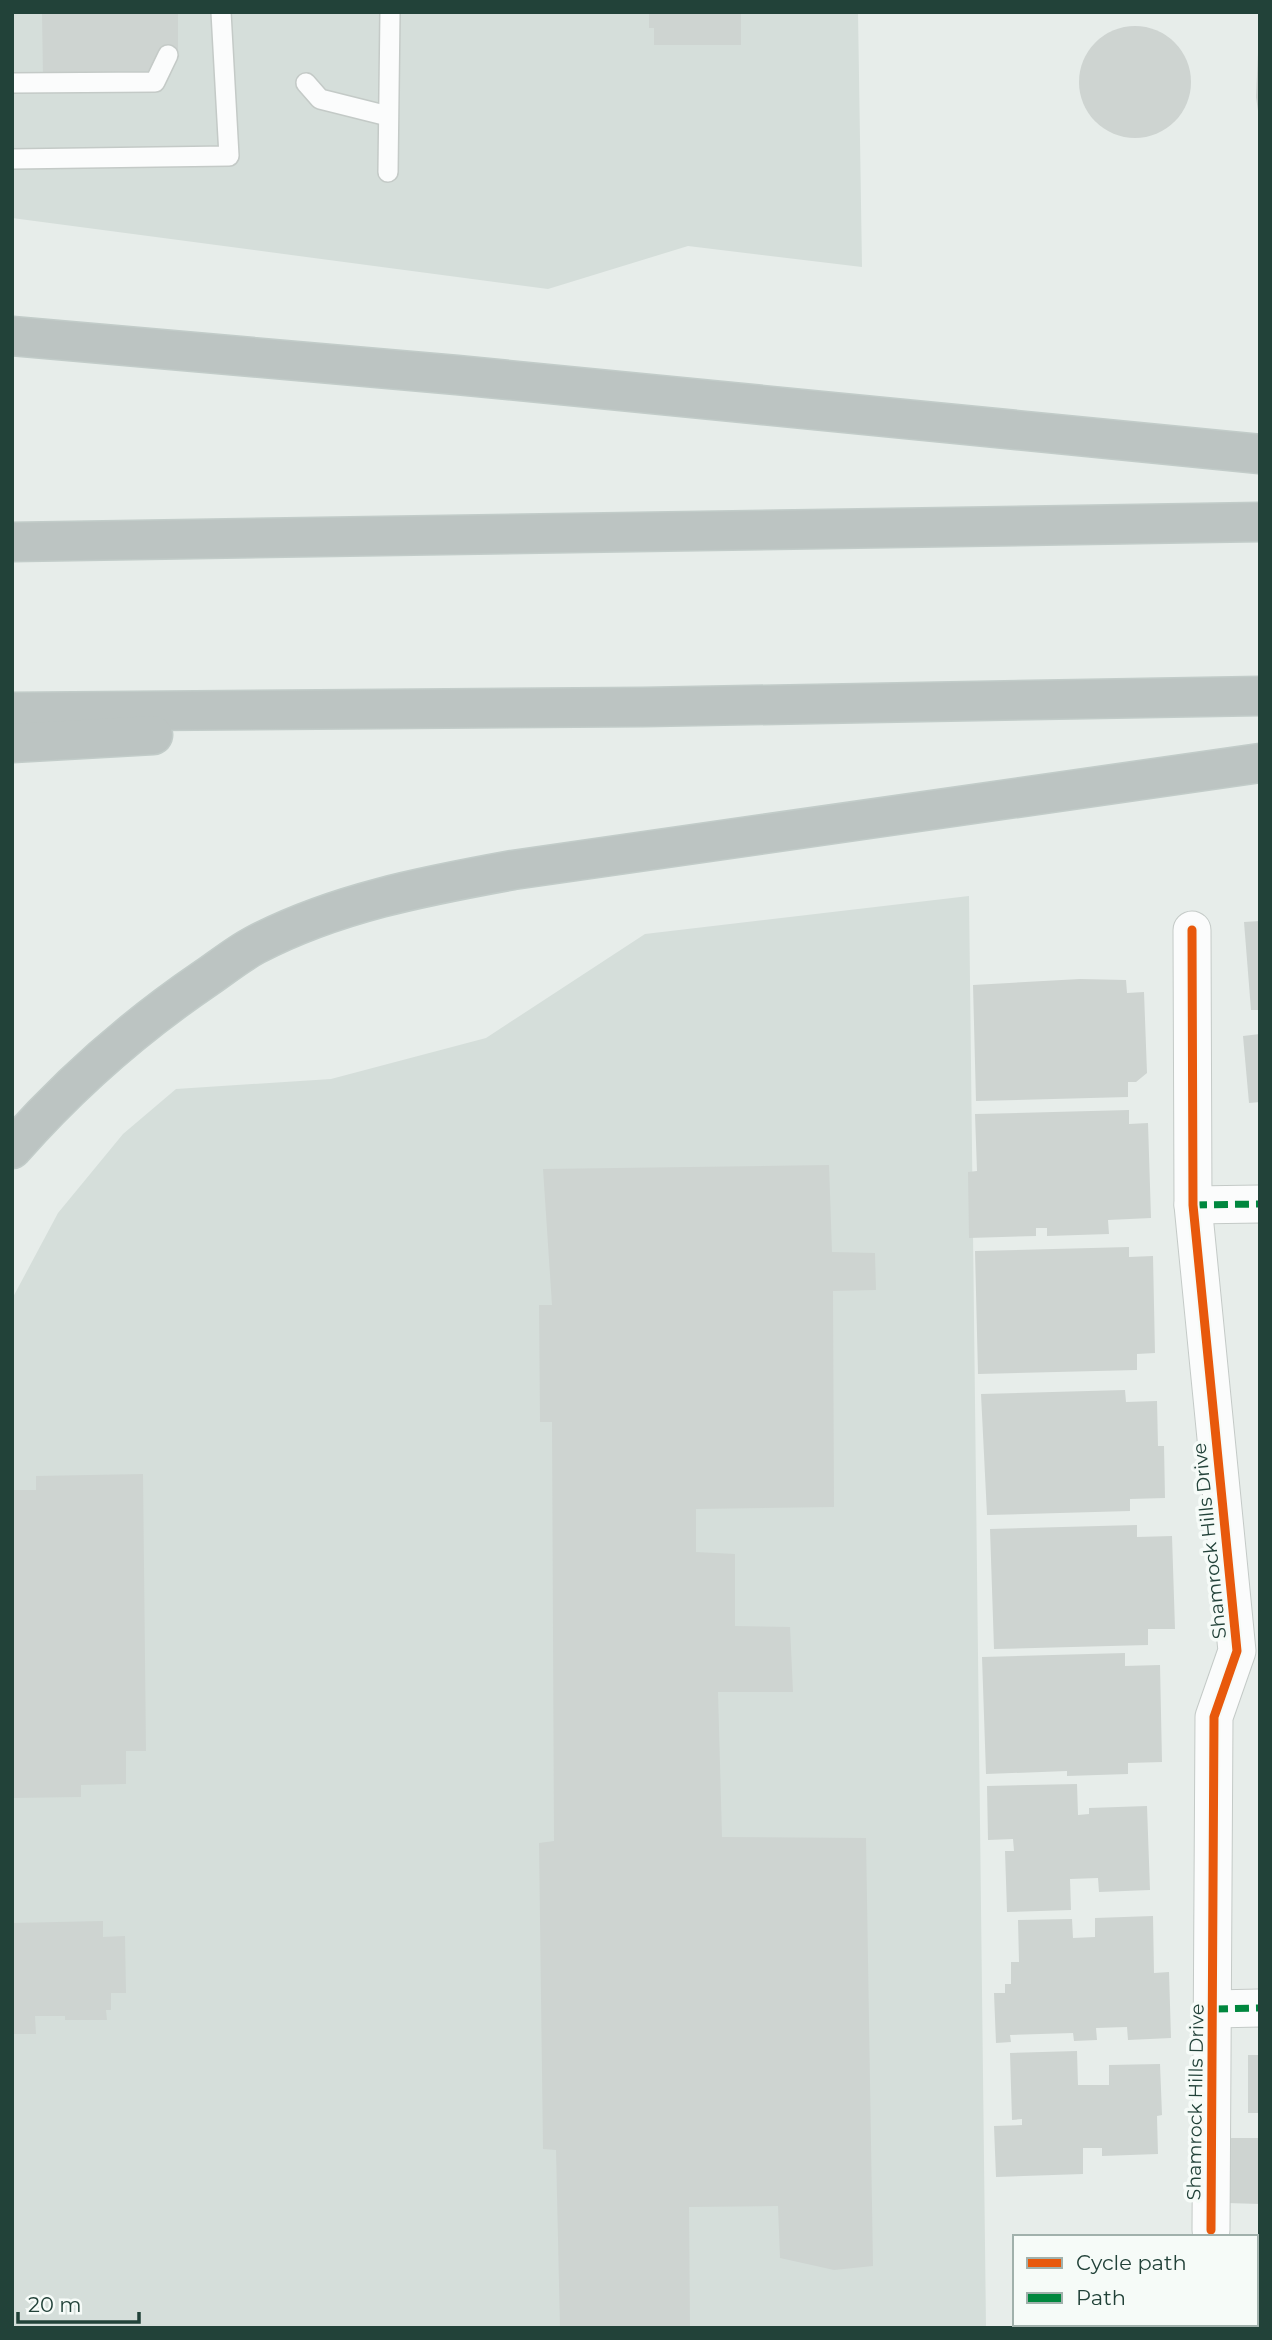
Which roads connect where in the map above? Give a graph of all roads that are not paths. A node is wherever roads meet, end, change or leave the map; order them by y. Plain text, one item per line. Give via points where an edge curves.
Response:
1 (221, 12) edge
2 (390, 12) edge
3 (169, 55) dead end
4 (12, 83) edge
5 (306, 83) dead end
6 (388, 116) junction
7 (12, 159) edge
8 (388, 172) dead end
9 (12, 336) edge
10 (1260, 454) edge
11 (1260, 522) edge
12 (12, 542) edge
13 (1260, 696) edge
14 (644, 707) junction
15 (12, 712) edge
16 (12, 743) edge
17 (1260, 763) edge
18 (1192, 930) dead end
19 (12, 1149) edge
20 (1260, 1204) edge
21 (1193, 1205) junction
22 (1260, 2008) edge
23 (1214, 2009) junction
24 (1211, 2230) dead end

1 - 7 lane via 229,156
2 - 6 lane
3 - 4 lane via 155,82
5 - 6 lane via 320,99
6 - 8 lane
9 - 10 highway
11 - 12 highway
13 - 14 highway
14 - 15 highway
14 - 16 highway
17 - 19 highway via 513,870 410,889 347,908 254,945 179,996 102,1057 51,1104
18 - 21 street, Shamrock Hills Drive
20 - 21 street
21 - 23 street, Shamrock Hills Drive via 1237,1651 1214,1717
22 - 23 street
23 - 24 street, Shamrock Hills Drive

